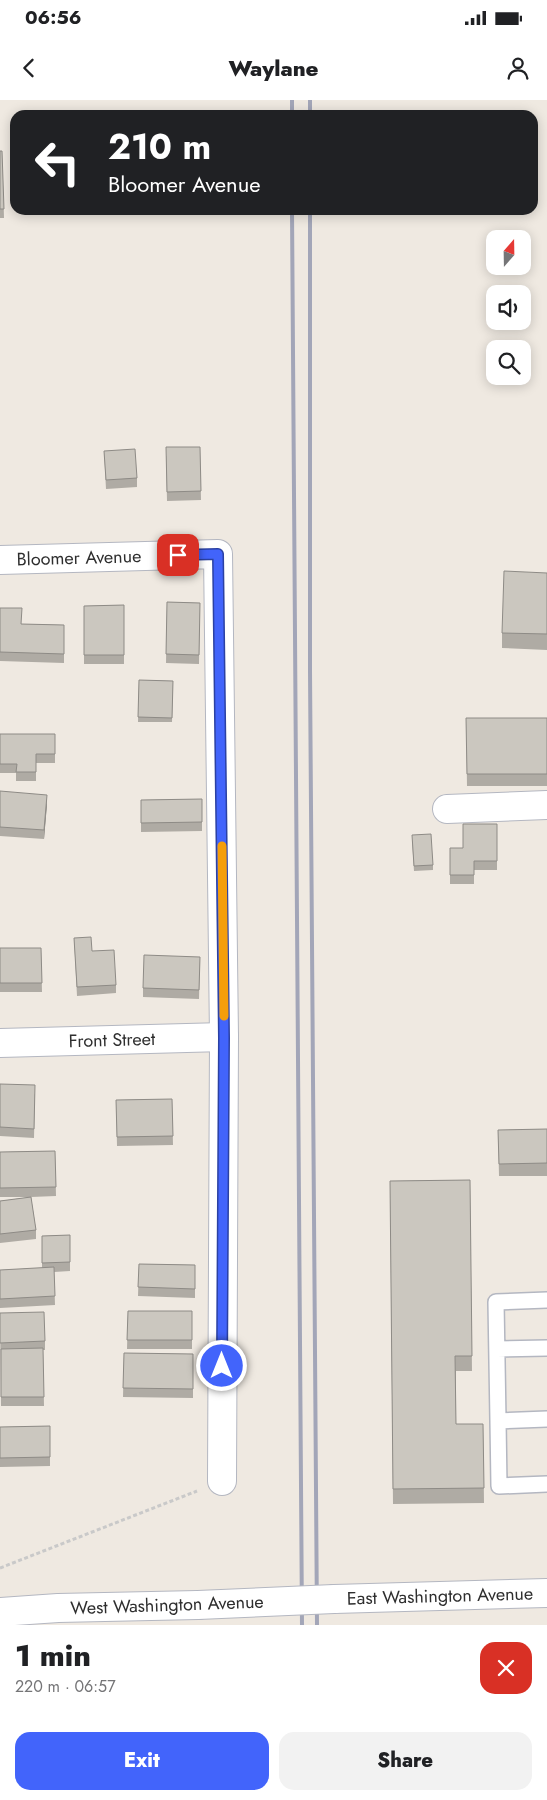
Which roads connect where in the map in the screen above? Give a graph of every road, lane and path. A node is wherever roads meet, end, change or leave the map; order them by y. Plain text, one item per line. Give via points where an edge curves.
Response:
1 (0, 560) edge
2 (547, 805) edge
3 (447, 809) dead end
4 (224, 1038) junction
5 (0, 1043) edge
6 (547, 1300) edge
7 (547, 1348) edge
8 (497, 1349) junction
9 (547, 1419) edge
10 (498, 1421) junction
11 (222, 1482) joint
12 (547, 1484) edge
13 (0, 1568) edge
14 (547, 1593) edge
15 (334, 1599) joint
16 (0, 1612) edge

1 - 4 street, Bloomer Avenue via 218,554
2 - 3 street
4 - 5 street, Front Street
4 - 11 street
6 - 8 lane via 496,1302
7 - 8 lane
8 - 10 lane
9 - 10 lane
10 - 12 lane via 499,1486
11 - 13 path
14 - 15 street, East Washington Avenue
15 - 16 street, West Washington Avenue, bridge

